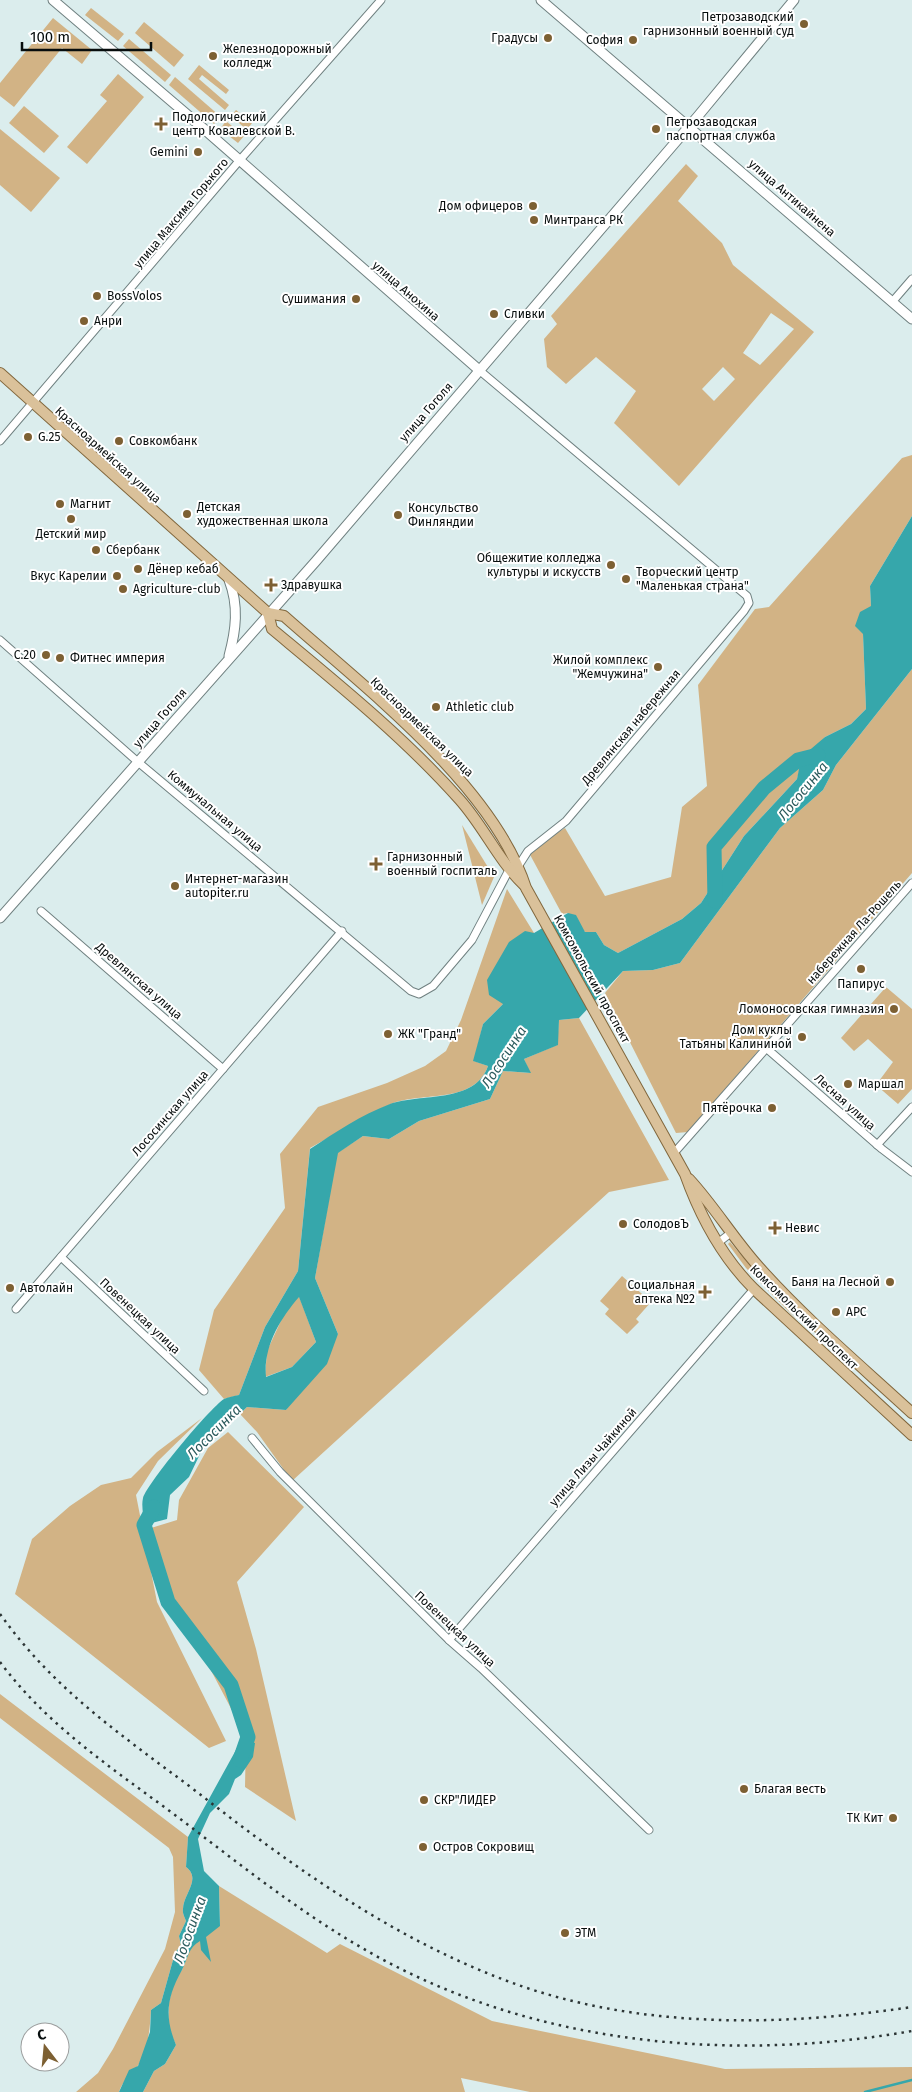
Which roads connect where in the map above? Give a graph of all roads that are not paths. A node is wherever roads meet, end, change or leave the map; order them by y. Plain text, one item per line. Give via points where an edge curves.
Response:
1 (53, 0) edge
2 (381, 0) edge
3 (541, 0) edge
4 (794, 0) edge
5 (689, 126) junction
6 (239, 161) junction
7 (912, 279) edge
8 (893, 301) junction
9 (912, 319) edge
10 (479, 370) junction
11 (0, 374) edge
12 (34, 403) junction
13 (2, 436) edge
14 (229, 580) junction
15 (747, 596) joint
16 (268, 613) junction
17 (0, 640) edge
18 (228, 659) junction
19 (138, 762) junction
20 (519, 865) junction
21 (509, 870) junction
22 (912, 883) edge
23 (526, 888) junction
24 (534, 901) joint
25 (40, 911) dead end
26 (0, 918) edge
27 (342, 931) junction
28 (765, 1047) junction
29 (223, 1069) junction
30 (912, 1107) edge
31 (878, 1145) junction
32 (674, 1153) junction
33 (912, 1172) edge
34 (685, 1174) junction
35 (732, 1232) junction
36 (719, 1242) junction
37 (61, 1257) junction
38 (754, 1289) junction
39 (16, 1309) dead end
40 (204, 1391) dead end
41 (912, 1413) edge
42 (912, 1435) edge
43 (252, 1438) dead end
44 (449, 1640) junction
45 (649, 1830) dead end

1 - 6 main road, улица Анохина
2 - 6 street, улица Максима Горького
3 - 5 main road, улица Антикайнена
4 - 5 main road, улица Гоголя
5 - 8 main road, улица Антикайнена
5 - 10 main road, улица Гоголя
6 - 10 main road, улица Анохина
6 - 12 street, улица Максима Горького
7 - 8 street
8 - 9 main road, улица Антикайнена
10 - 15 street, улица Анохина
10 - 16 main road, улица Гоголя
11 - 12 main road, Красноармейская улица
12 - 13 street, улица Максима Горького
12 - 14 main road, Красноармейская улица
14 - 16 main road, Красноармейская улица
14 - 18 main road via 237,619
15 - 20 street, Древлянская набережная via 744,611 566,821 528,852
16 - 18 main road, улица Гоголя
16 - 20 main road, Красноармейская улица via 284,616 424,743 472,794
16 - 21 main road, Красноармейская улица via 272,629 385,724 432,770 461,802
17 - 19 street, Коммунальная улица
18 - 19 main road, улица Гоголя
19 - 26 main road, улица Гоголя
19 - 27 street, Коммунальная улица
20 - 23 main road, Красноармейская улица
21 - 23 main road, Красноармейская улица
21 - 27 street, Коммунальная улица via 472,940 433,986 418,994
22 - 28 street, набережная Ла-Рошель
23 - 24 main road, Красноармейская улица
24 - 32 main road, Комсомольский проспект
25 - 29 street, Древлянская улица
27 - 29 street, Лососинская улица
28 - 31 street, Лесная улица
28 - 32 street, набережная Ла-Рошель
29 - 37 street, Лососинская улица
30 - 31 street
31 - 33 street, Лесная улица
32 - 34 main road, Комсомольский проспект
34 - 35 main road, Комсомольский проспект
34 - 36 main road, Комсомольский проспект via 696,1204
35 - 36 street
35 - 41 main road, Комсомольский проспект via 797,1309
36 - 38 main road, Комсомольский проспект
37 - 39 street, Лососинская улица
37 - 40 street, Повенецкая улица
38 - 42 main road, Комсомольский проспект
38 - 44 street, улица Лизы Чайкиной
43 - 44 street, Повенецкая улица via 280,1472
44 - 45 street, Повенецкая улица

